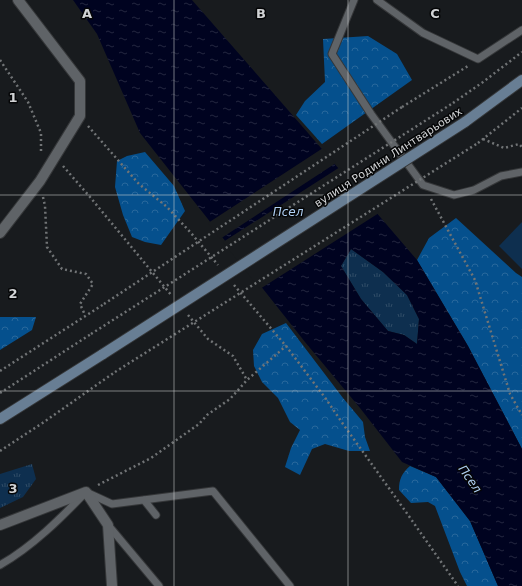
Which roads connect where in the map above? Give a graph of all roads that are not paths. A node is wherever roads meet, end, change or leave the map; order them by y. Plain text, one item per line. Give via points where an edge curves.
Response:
1 (18, 0) edge
2 (354, 0) edge
3 (377, 0) edge
4 (522, 30) edge
5 (522, 80) edge
6 (522, 172) edge
7 (0, 233) edge
8 (0, 419) edge
9 (86, 492) junction
10 (144, 500) junction
11 (156, 515) dead end
12 (0, 525) edge
13 (108, 525) junction
14 (0, 565) edge
15 (112, 586) edge
16 (159, 586) edge
17 (290, 586) edge

1 - 7 street via 80,81 80,116 40,181
2 - 6 lane via 332,54 371,114 423,185 454,195 474,190 501,176
3 - 4 lane via 424,33 478,59
5 - 8 main road, вулиця Родини Линтварьових, bridge via 465,122
9 - 10 lane via 112,504
9 - 12 street
9 - 13 street
9 - 14 lane via 62,517
10 - 11 lane
10 - 17 lane via 213,491
13 - 15 street
13 - 16 lane

